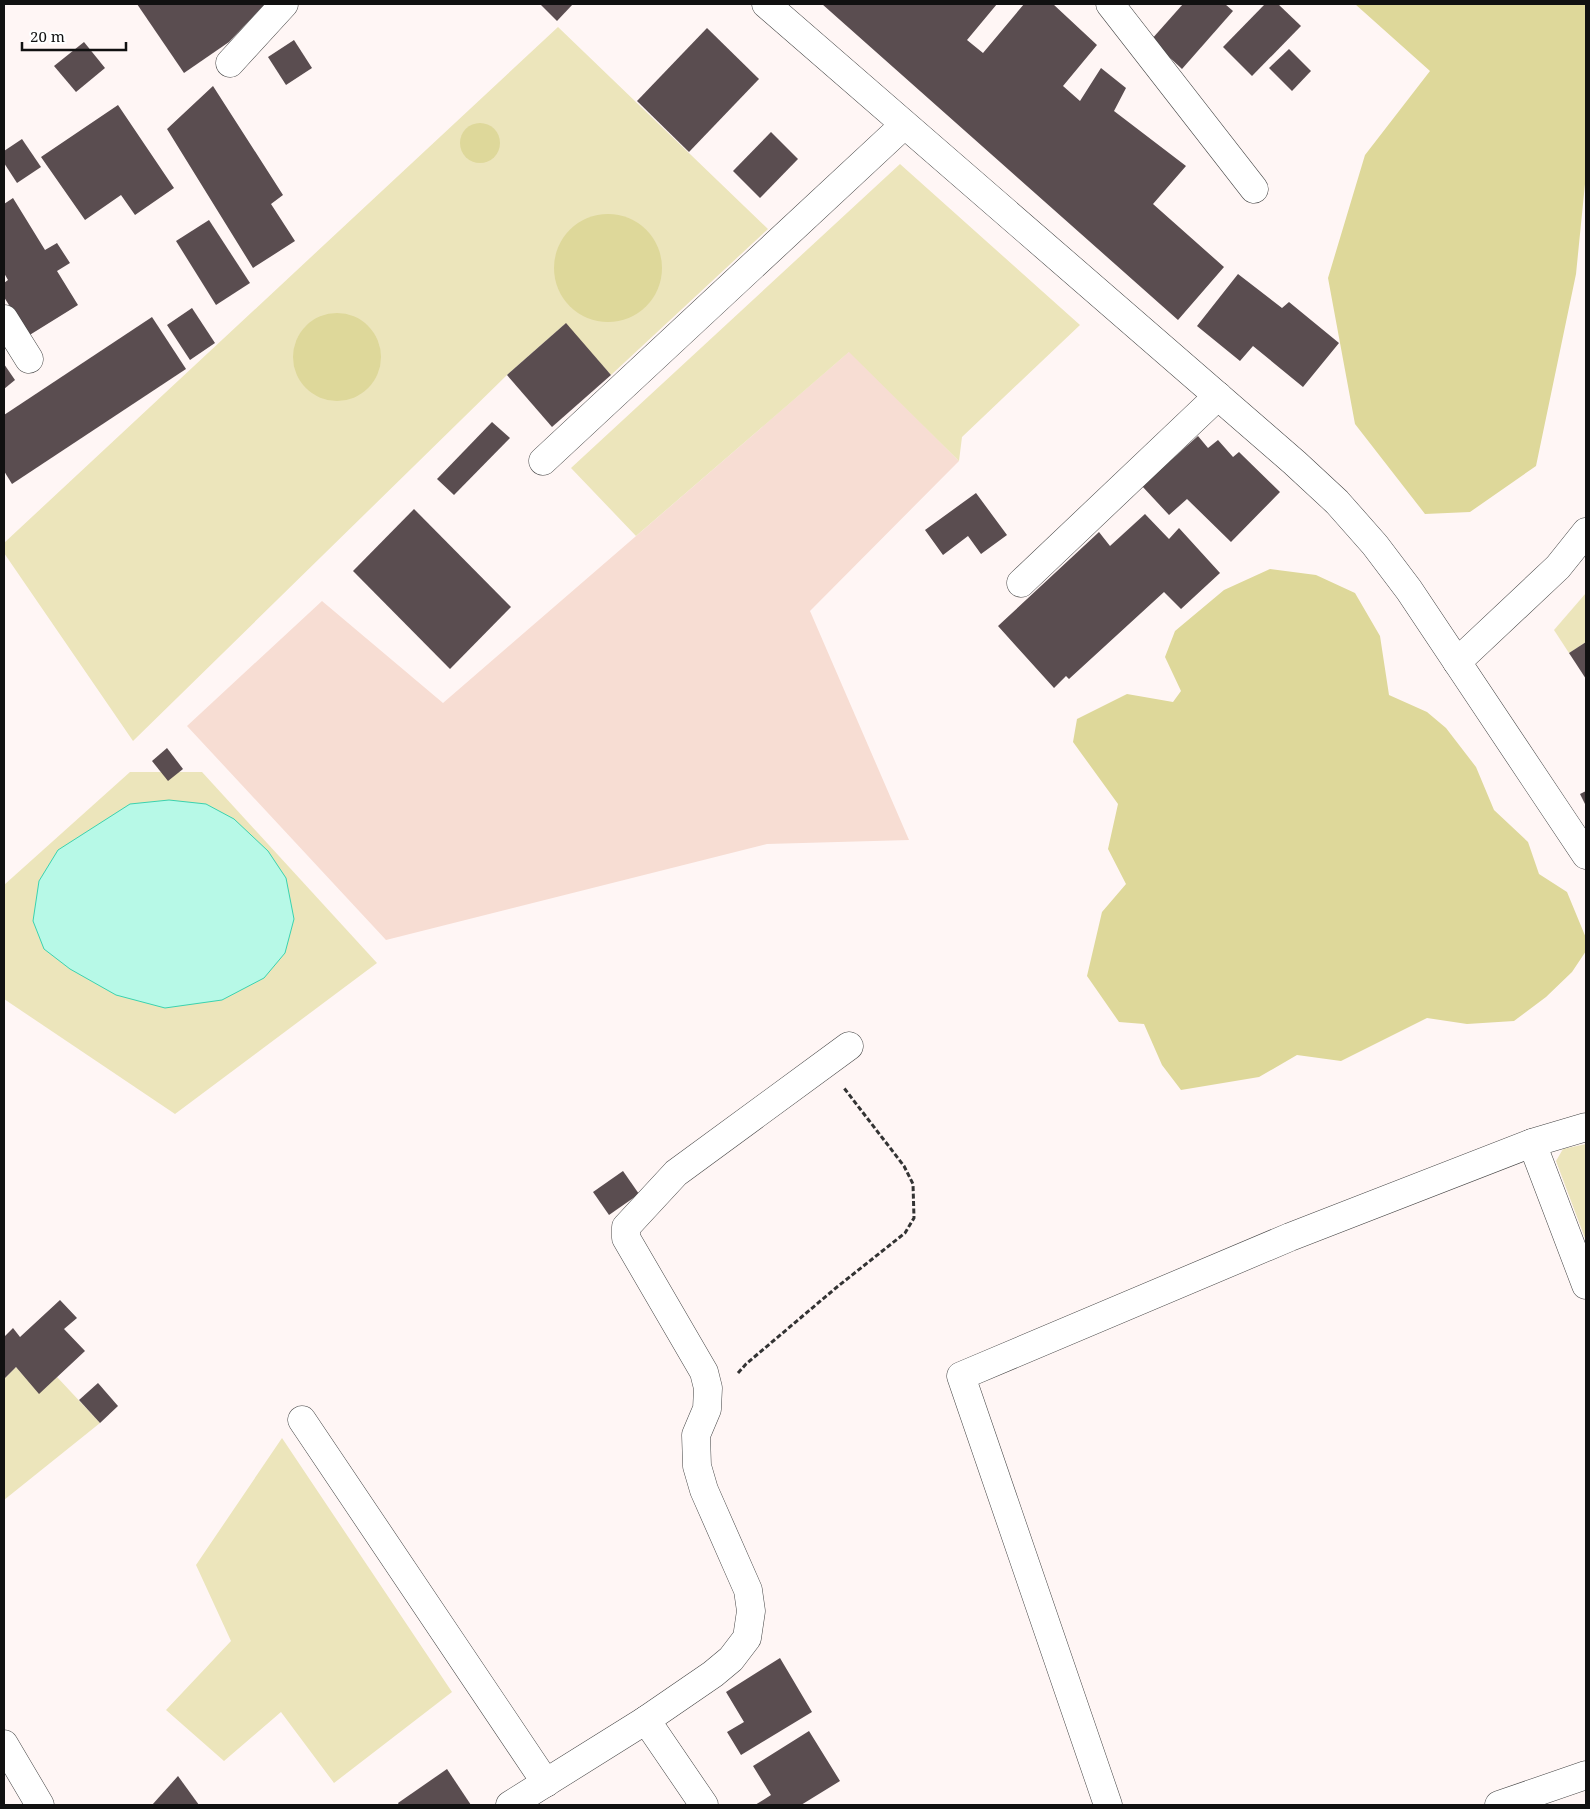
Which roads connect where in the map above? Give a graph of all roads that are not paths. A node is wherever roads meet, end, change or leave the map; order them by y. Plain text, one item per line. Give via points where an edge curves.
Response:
1 (284, 4) edge
2 (766, 4) edge
3 (1110, 4) edge
4 (230, 63) dead end
5 (904, 125) junction
6 (1254, 190) dead end
7 (4, 319) edge
8 (29, 359) dead end
9 (1218, 396) junction
10 (543, 461) dead end
11 (1586, 532) edge
12 (1021, 583) dead end
13 (1457, 662) junction
14 (1586, 855) edge
15 (849, 1046) dead end
16 (1586, 1127) edge
17 (1532, 1143) junction
18 (1586, 1285) edge
19 (302, 1420) dead end
20 (646, 1720) junction
21 (4, 1744) edge
22 (1586, 1776) edge
23 (546, 1783) junction
24 (40, 1805) edge
25 (510, 1805) edge
26 (704, 1805) edge
27 (1108, 1805) edge
28 (1499, 1805) edge

1 - 4 street
2 - 5 street
3 - 6 street
5 - 9 street
5 - 10 street
7 - 8 street
9 - 12 street
9 - 13 street via 1337,502 1397,575
11 - 13 street via 1558,567
13 - 14 street
15 - 20 street via 676,1173 626,1227 626,1238 704,1372 708,1388 707,1410 696,1435 697,1466 704,1490 748,1590 751,1611 747,1638 731,1659
16 - 17 street
17 - 18 street
17 - 27 street via 1290,1237 961,1376
19 - 23 street
20 - 23 street
20 - 26 street
21 - 24 street
22 - 28 street
23 - 25 street

